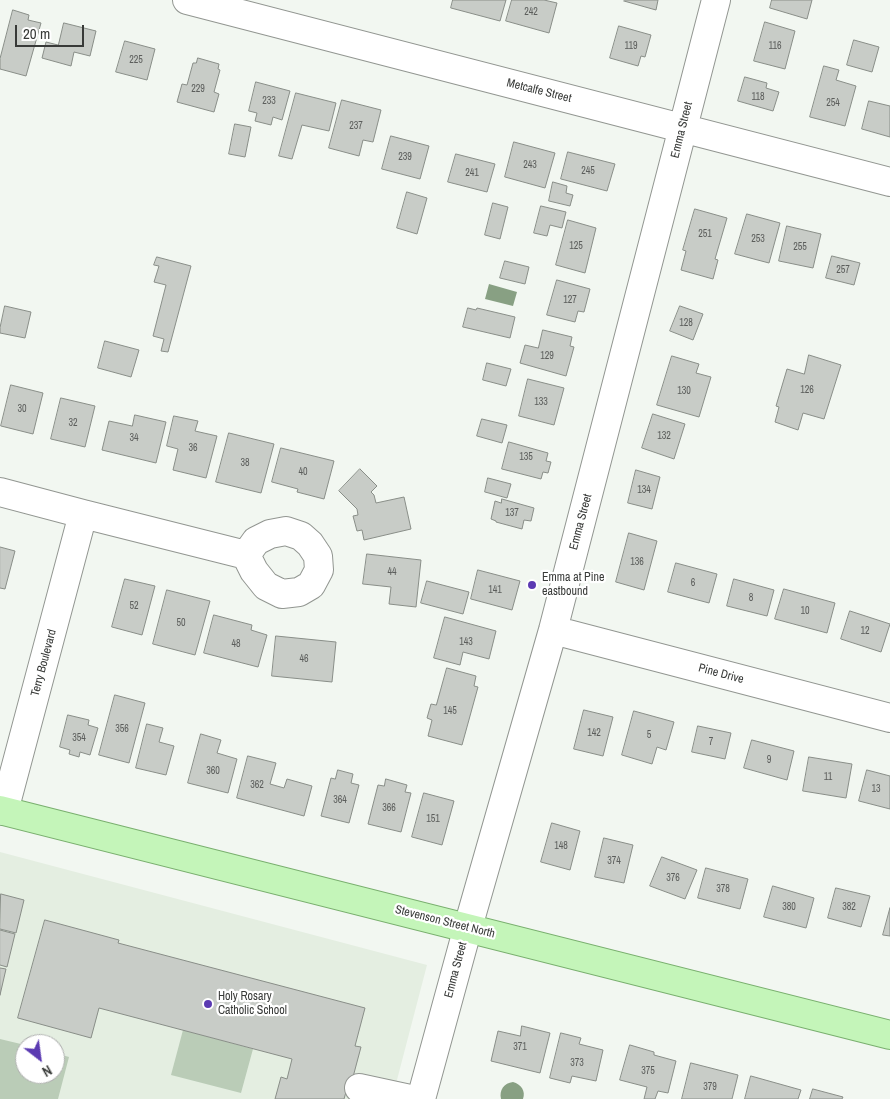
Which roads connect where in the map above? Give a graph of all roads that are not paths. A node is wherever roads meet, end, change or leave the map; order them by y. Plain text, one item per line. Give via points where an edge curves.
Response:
1 (187, 0) edge
2 (716, 0) edge
3 (683, 128) junction
4 (890, 182) edge
5 (0, 492) edge
6 (83, 514) junction
7 (246, 555) dead end
8 (553, 630) junction
9 (890, 718) edge
10 (2, 811) edge
11 (468, 928) junction
12 (890, 1035) edge
13 (359, 1088) dead end
14 (410, 1099) edge
15 (421, 1099) edge

1 - 3 street, Metcalfe Street
2 - 3 street, Emma Street
3 - 4 street, Metcalfe Street
3 - 8 street, Emma Street
5 - 6 street
6 - 7 street
6 - 10 street, Terry Boulevard
8 - 9 street, Pine Drive
8 - 11 street, Emma Street
10 - 11 main road, Stevenson Street North
11 - 12 main road, Stevenson Street North
11 - 15 street, Emma Street
13 - 14 street

